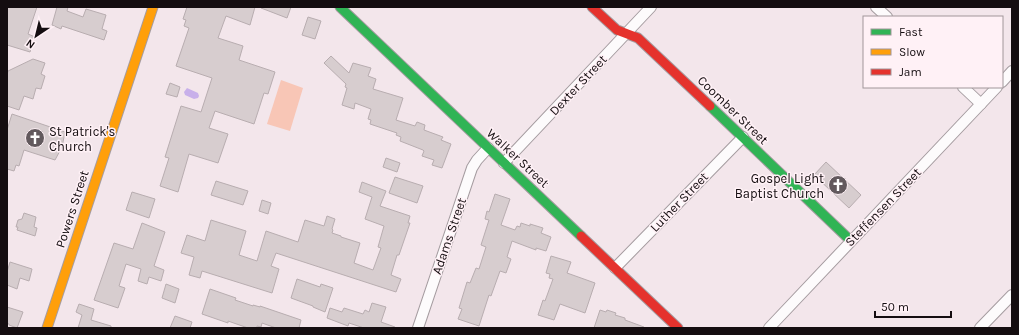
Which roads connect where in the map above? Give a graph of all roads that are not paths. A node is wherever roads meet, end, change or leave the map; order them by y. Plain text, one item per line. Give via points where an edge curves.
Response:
1 (153, 7) edge
2 (340, 7) edge
3 (592, 7) edge
4 (651, 7) edge
5 (876, 7) edge
6 (886, 16) edge
7 (626, 34) junction
8 (1012, 71) edge
9 (1003, 81) edge
10 (964, 88) edge
11 (996, 88) edge
12 (981, 104) junction
13 (743, 137) junction
14 (488, 148) junction
15 (504, 163) junction
16 (851, 241) junction
17 (615, 268) junction
18 (1012, 295) edge
19 (47, 328) edge
20 (418, 328) edge
21 (678, 328) edge
22 (769, 328) edge
23 (980, 328) edge

1 - 19 street, Powers Street
2 - 14 street, Walker Street
3 - 7 street, Coomber Street via 617,30
4 - 7 street, Dexter Street
5 - 6 street
7 - 13 street, Coomber Street via 638,38
7 - 15 street, Dexter Street
8 - 9 street
10 - 12 street
11 - 12 street, Steffensen Street
12 - 16 street, Steffensen Street
13 - 16 street, Coomber Street
13 - 17 street, Luther Street
14 - 15 street, Walker Street
14 - 20 street, Adams Street via 472,168
15 - 17 street, Walker Street
16 - 22 street, Steffensen Street
17 - 21 street, Walker Street
18 - 23 street

